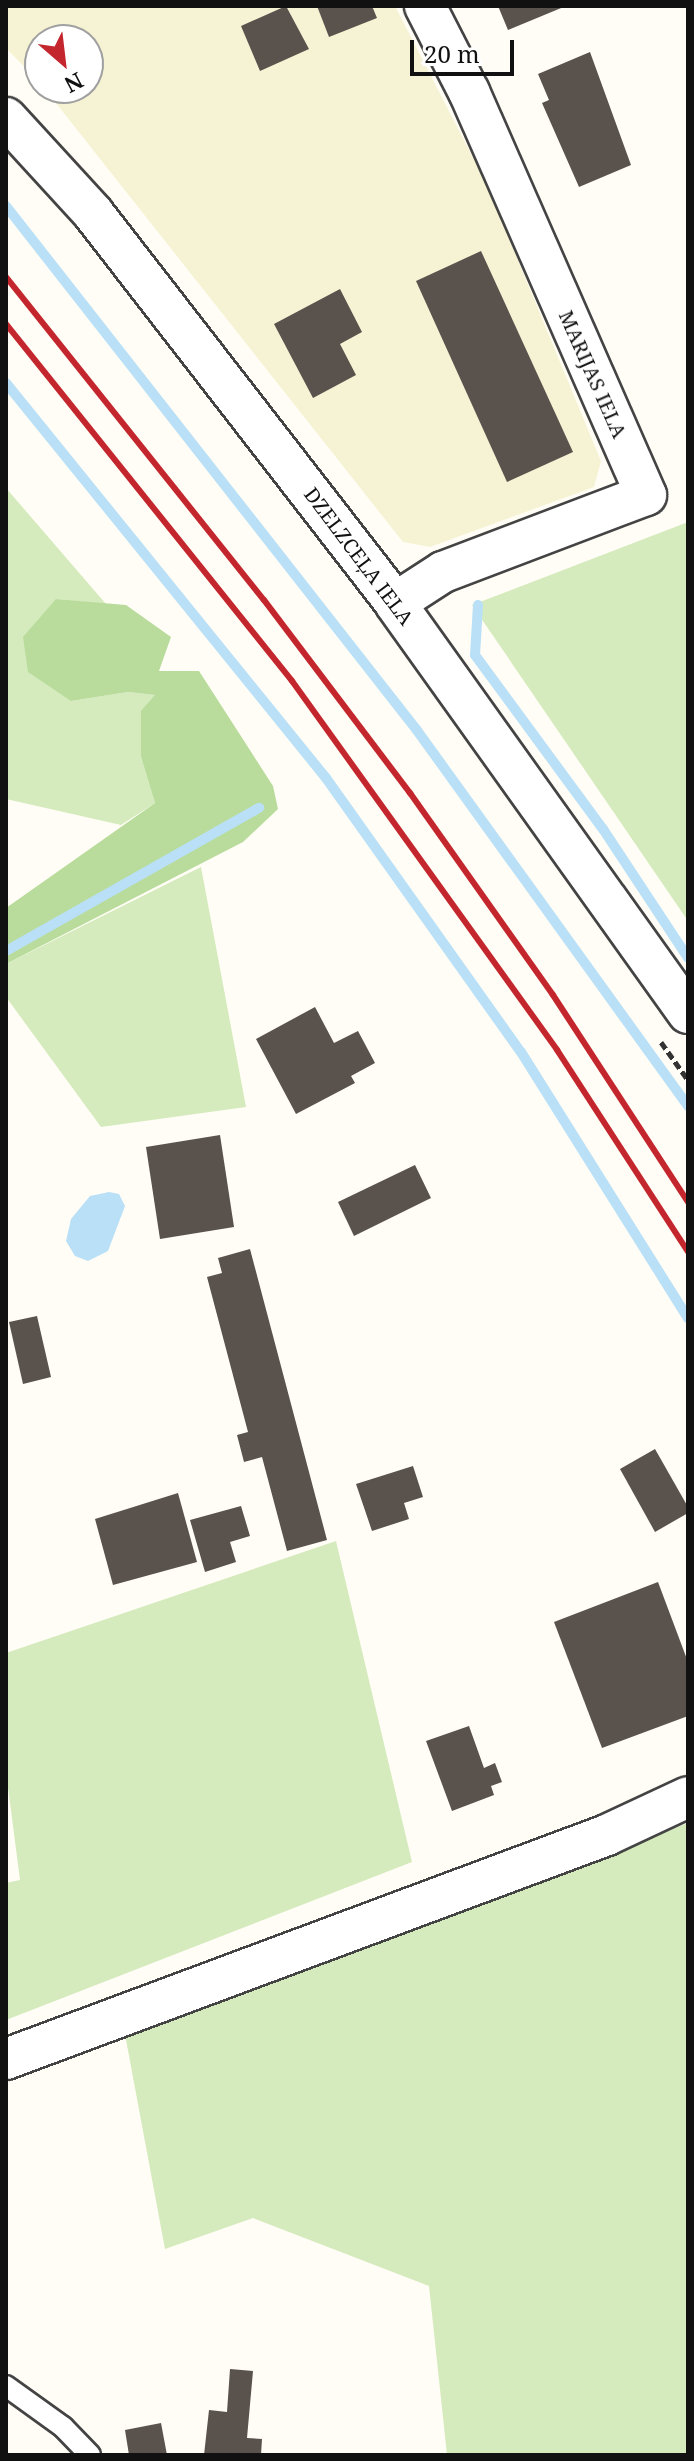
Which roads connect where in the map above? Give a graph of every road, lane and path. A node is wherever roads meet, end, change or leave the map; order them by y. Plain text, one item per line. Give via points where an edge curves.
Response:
1 (425, 6) edge
2 (6, 118) edge
3 (395, 603) junction
4 (688, 1013) edge
5 (688, 1797) edge
6 (6, 2059) edge
7 (6, 2386) edge
8 (90, 2455) edge

1 - 3 street, MARIJAS IELA via 469,92 646,495 443,572
2 - 3 street, DZELZCEĻA IELA via 93,213
3 - 4 street, DZELZCEĻA IELA
5 - 6 street via 607,1835
7 - 8 lane via 63,2427

